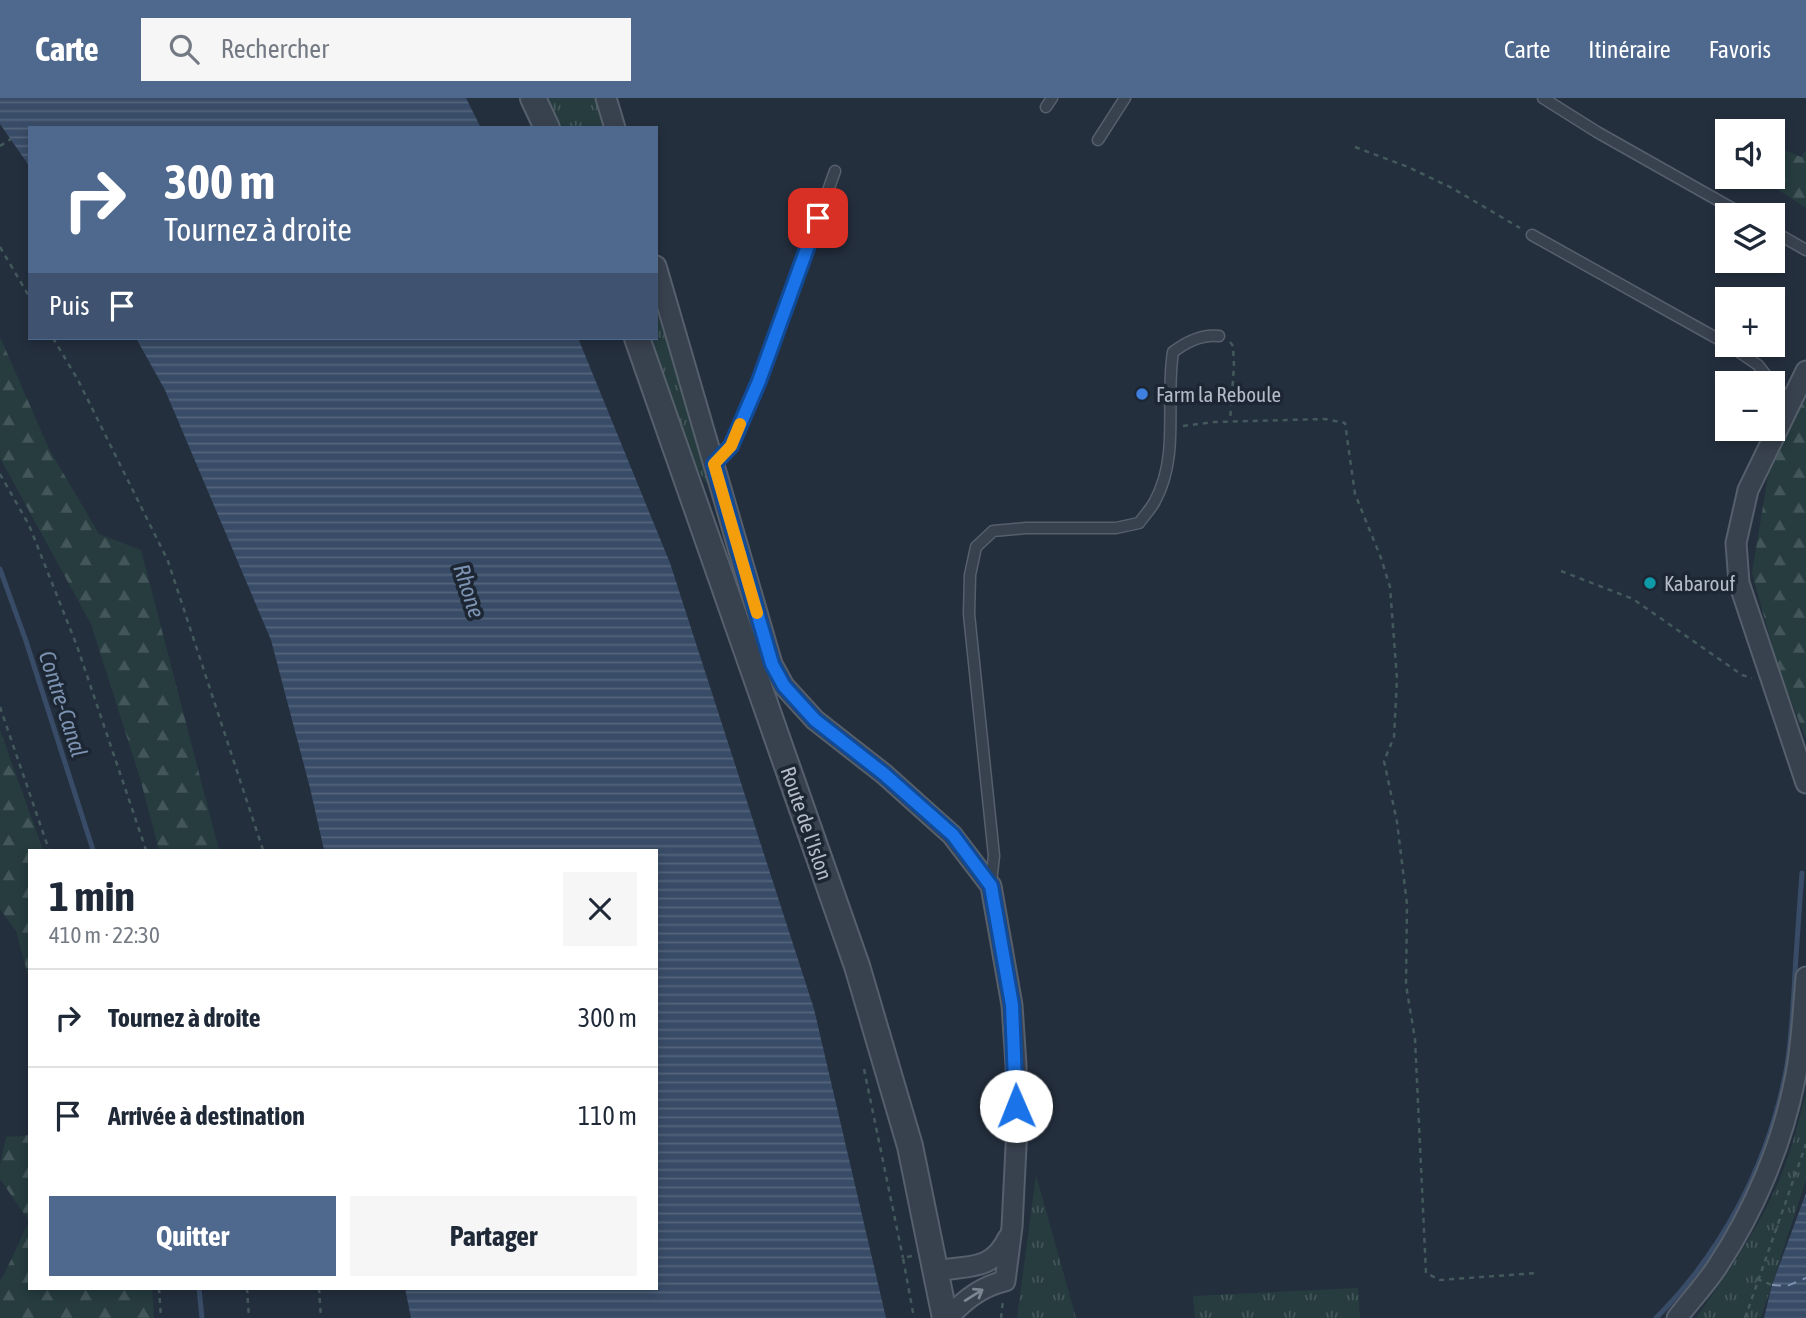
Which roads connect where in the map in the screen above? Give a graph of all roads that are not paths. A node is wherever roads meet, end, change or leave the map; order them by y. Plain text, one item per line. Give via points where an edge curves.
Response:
1 (533, 98) edge
2 (606, 98) edge
3 (1052, 98) edge
4 (1125, 98) edge
5 (1543, 98) edge
6 (1046, 107) dead end
7 (546, 126) edge
8 (614, 126) edge
9 (1098, 140) dead end
10 (835, 171) dead end
11 (1723, 203) edge
12 (1532, 235) road end
13 (1785, 238) edge
14 (1806, 250) edge
15 (658, 273) edge
16 (1219, 336) road end
17 (1715, 337) edge
18 (637, 340) edge
19 (1747, 357) edge
20 (1762, 371) edge
21 (1806, 371) edge
22 (1785, 395) edge
23 (1792, 400) junction
24 (714, 464) junction
25 (1806, 783) edge
26 (991, 886) junction
27 (1806, 977) edge
28 (1012, 1227) junction
29 (934, 1261) junction
30 (946, 1318) edge
31 (1677, 1318) edge

1 - 7 street
2 - 8 street
3 - 6 lane
4 - 9 lane
5 - 11 lane
10 - 24 lane via 768,359 731,446
12 - 17 lane
13 - 14 lane
15 - 24 street
16 - 26 lane via 1185,342 1173,352 1168,468 1155,502 1139,523 1116,528 993,531 976,548 969,614 994,856
18 - 29 street, Route de l'Islon via 857,966 910,1146
19 - 20 lane
21 - 23 street
22 - 23 lane
23 - 25 street via 1748,490 1736,543 1739,583
24 - 26 street via 772,664 784,686 815,720 953,835
26 - 28 street via 1012,1005 1017,1127
27 - 31 street via 1796,1077 1783,1128 1743,1223 1716,1268
28 - 29 street via 991,1261 978,1265
30 -> 28 street via 966,1300 1005,1281
29 - 30 street, Route de l'Islon

